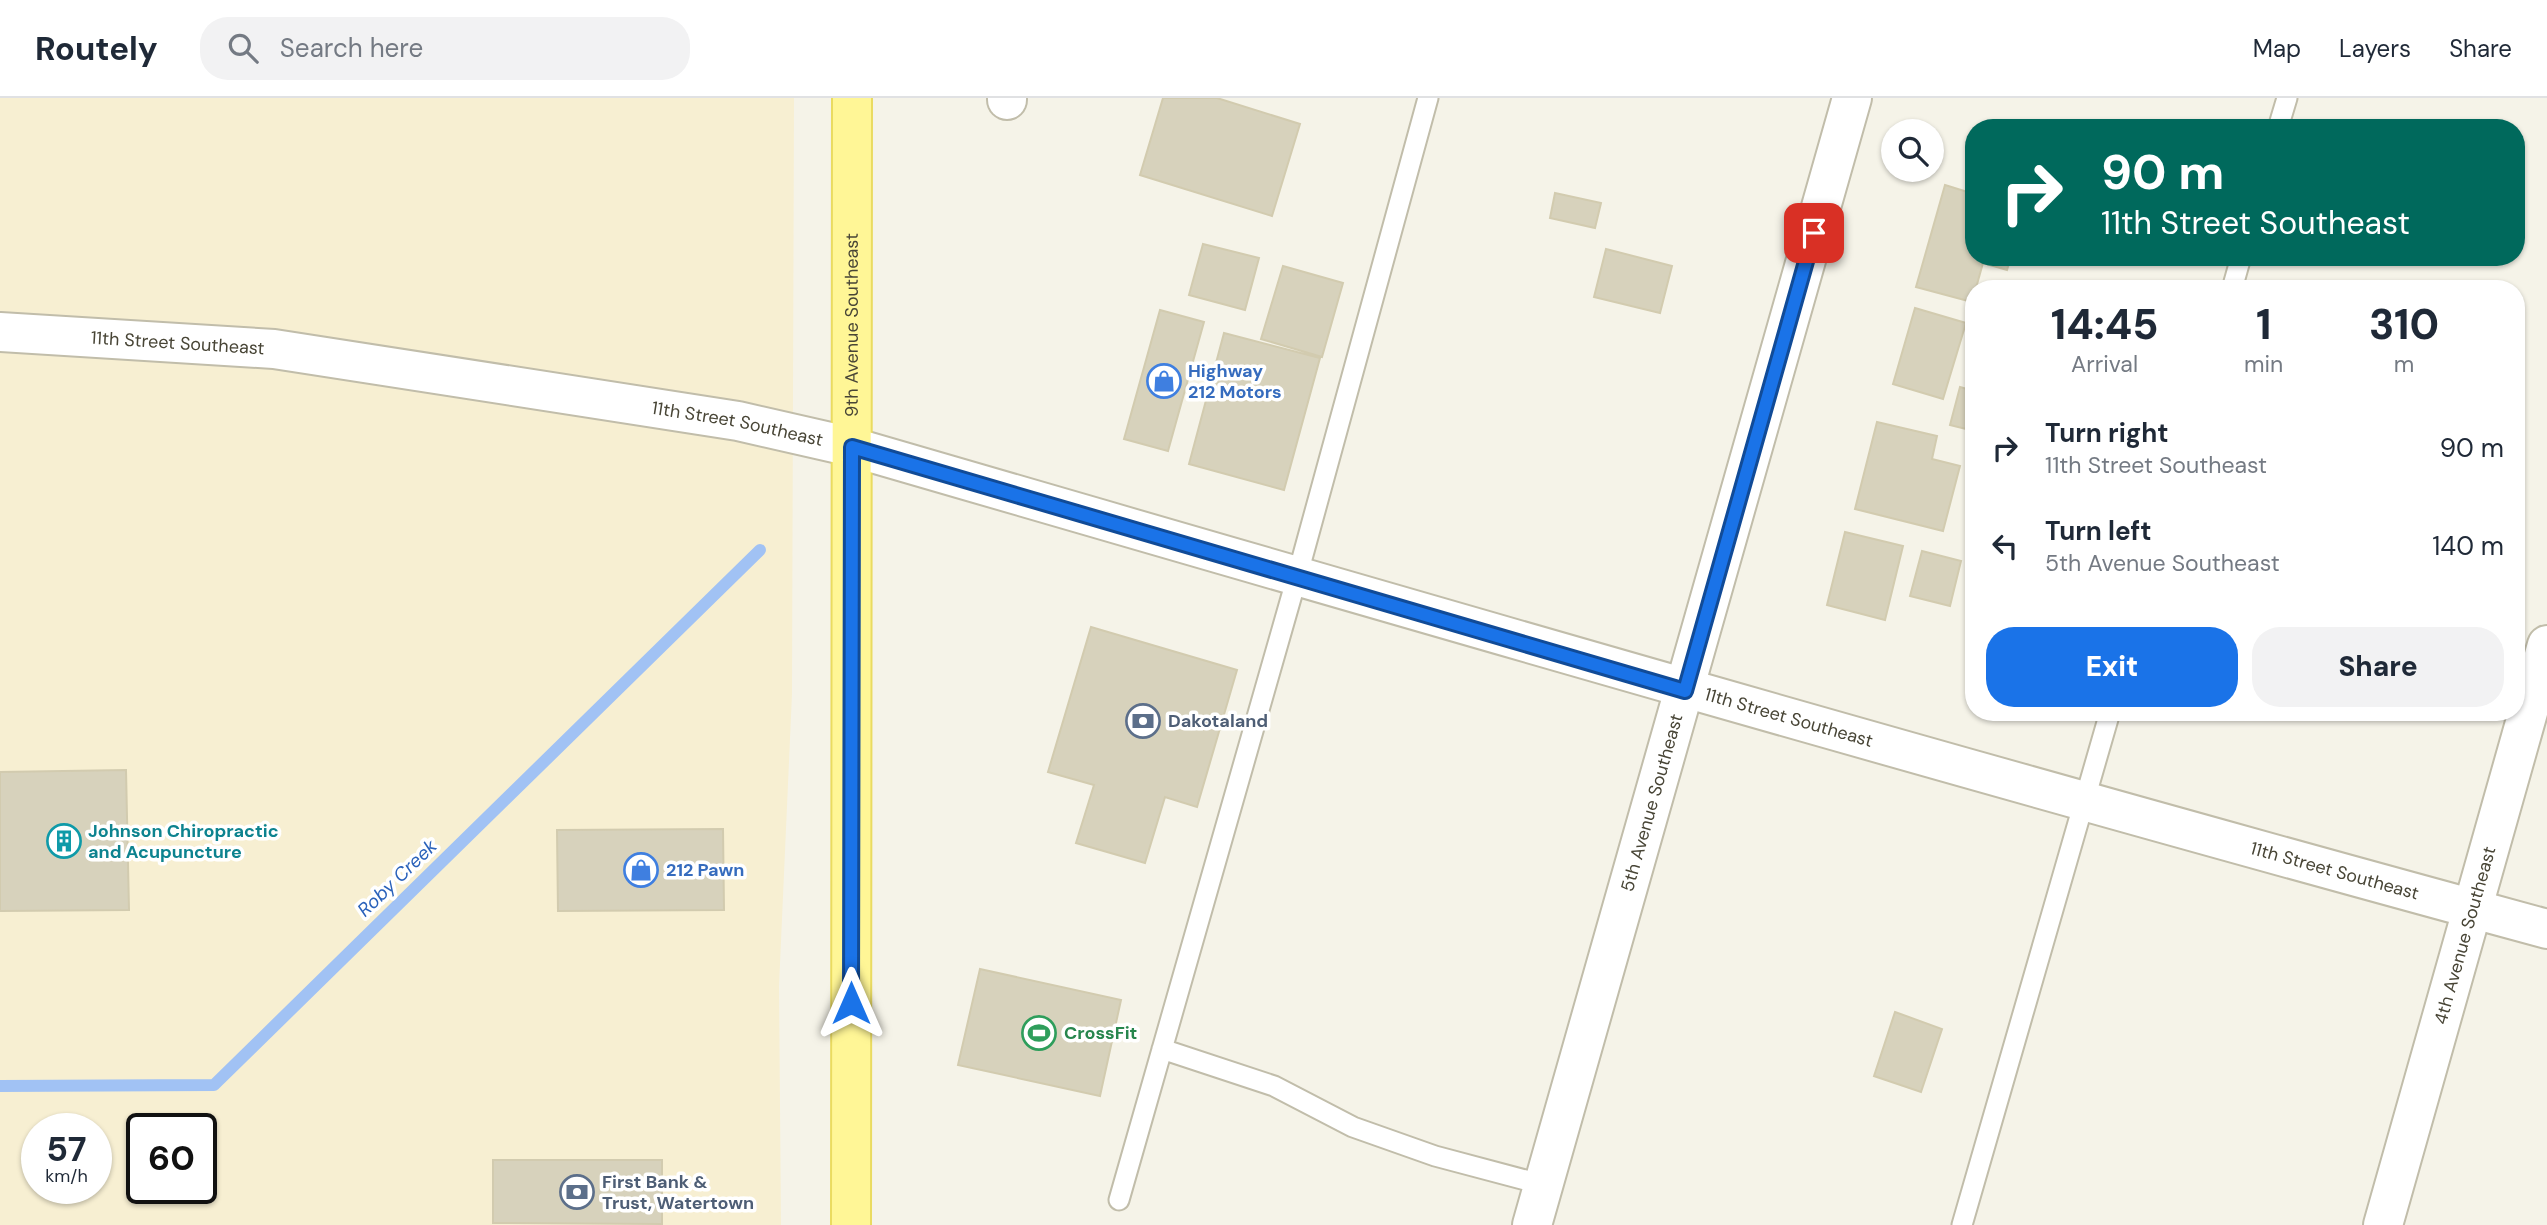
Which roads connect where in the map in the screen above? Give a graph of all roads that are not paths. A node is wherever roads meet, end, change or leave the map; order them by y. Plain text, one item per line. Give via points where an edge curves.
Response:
1 (852, 98) edge
2 (1428, 98) edge
3 (1852, 98) edge
4 (2287, 98) edge
5 (2281, 119) edge
6 (0, 332) edge
7 (852, 447) junction
8 (1297, 577) junction
9 (2547, 645) edge
10 (1685, 691) junction
11 (2106, 721) edge
12 (2083, 803) junction
13 (2472, 909) junction
14 (2547, 929) edge
15 (1163, 1049) junction
16 (1544, 1185) junction
17 (1119, 1200) dead end
18 (850, 1225) edge
19 (1532, 1225) edge
20 (1962, 1225) edge
21 (2383, 1225) edge

1 - 7 main road, 9th Avenue Southeast
2 - 8 lane
3 - 10 street, 5th Avenue Southeast
4 - 5 lane
6 - 7 street, 11th Street Southeast via 274,349 738,421
7 - 8 street, 11th Street Southeast
7 - 18 main road, 9th Avenue Southeast
8 - 10 street, 11th Street Southeast
8 - 15 lane
9 - 13 street, 4th Avenue Southeast
10 - 12 street, 11th Street Southeast
10 - 16 street, 5th Avenue Southeast
11 - 12 lane
12 - 13 street, 11th Street Southeast
12 - 20 lane
13 - 14 street, 11th Street Southeast
13 - 21 street, 4th Avenue Southeast
15 - 16 lane via 1274,1087 1353,1126 1435,1156
15 - 17 lane
16 - 19 street, 5th Avenue Southeast

